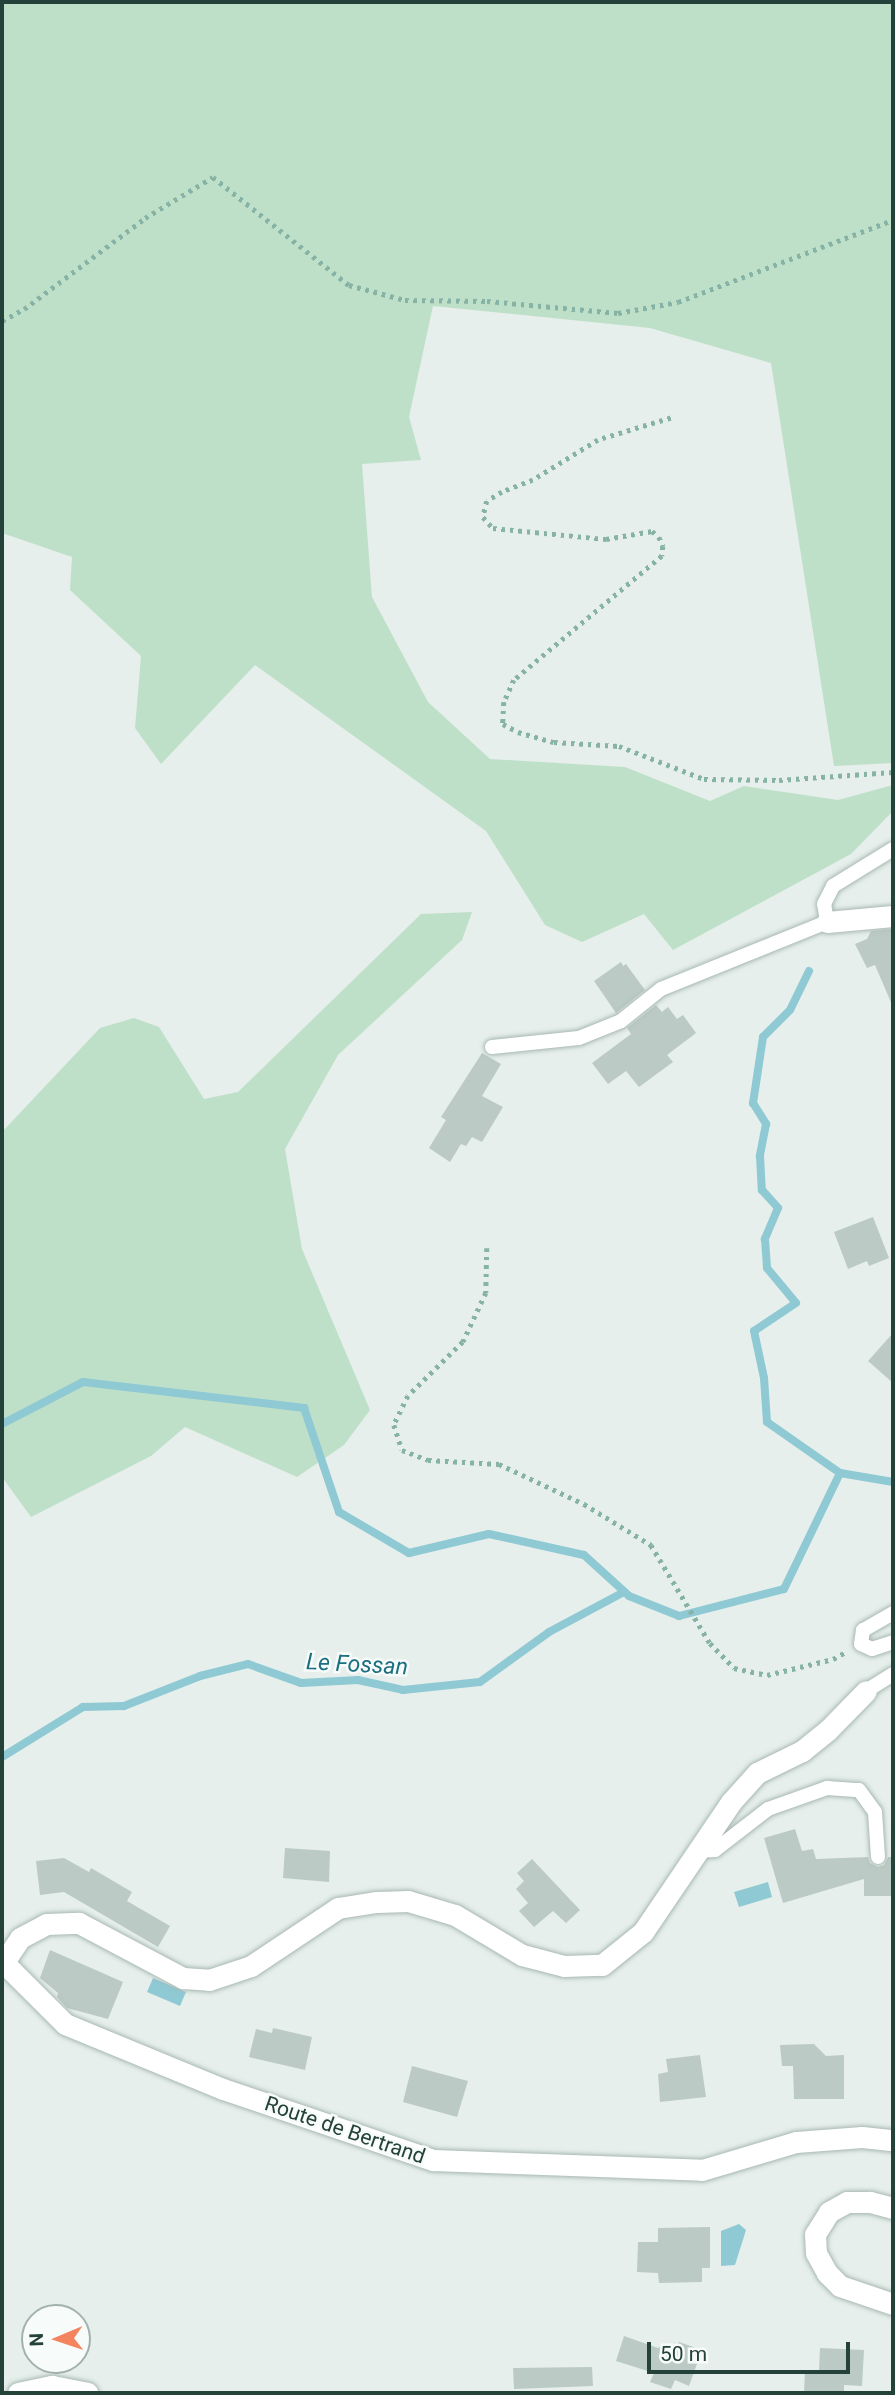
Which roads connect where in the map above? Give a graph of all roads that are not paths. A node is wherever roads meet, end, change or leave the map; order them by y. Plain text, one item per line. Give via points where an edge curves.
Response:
1 (893, 849) edge
2 (893, 916) edge
3 (827, 922) junction
4 (492, 1048) dead end
5 (893, 1612) edge
6 (893, 1642) edge
7 (893, 1674) edge
8 (866, 1692) joint
9 (698, 1851) junction
10 (878, 1857) dead end
11 (3, 1961) edge
12 (893, 2140) edge
13 (893, 2208) edge
14 (893, 2304) edge
15 (18, 2393) edge
16 (87, 2393) edge

1 - 3 lane via 833,886 824,904
2 - 3 street
3 - 4 lane via 661,989 621,1021 579,1038
5 - 6 lane via 863,1630 860,1644 872,1649
7 - 8 lane
8 - 9 street via 802,1751 757,1773
9 - 10 lane via 715,1850 768,1809 827,1788 859,1790 874,1812
9 - 11 street via 643,1932 602,1965 564,1966 522,1955 455,1915 408,1901 338,1908 251,1966 209,1980 183,1978 79,1923 46,1924 20,1938
11 - 12 street, Route de Bertrand via 65,2024 77,2030 223,2089 433,2160 702,2170 796,2143 862,2137
13 - 14 street via 847,2202 829,2212 815,2234 816,2253 840,2286
15 - 16 street via 52,2386

